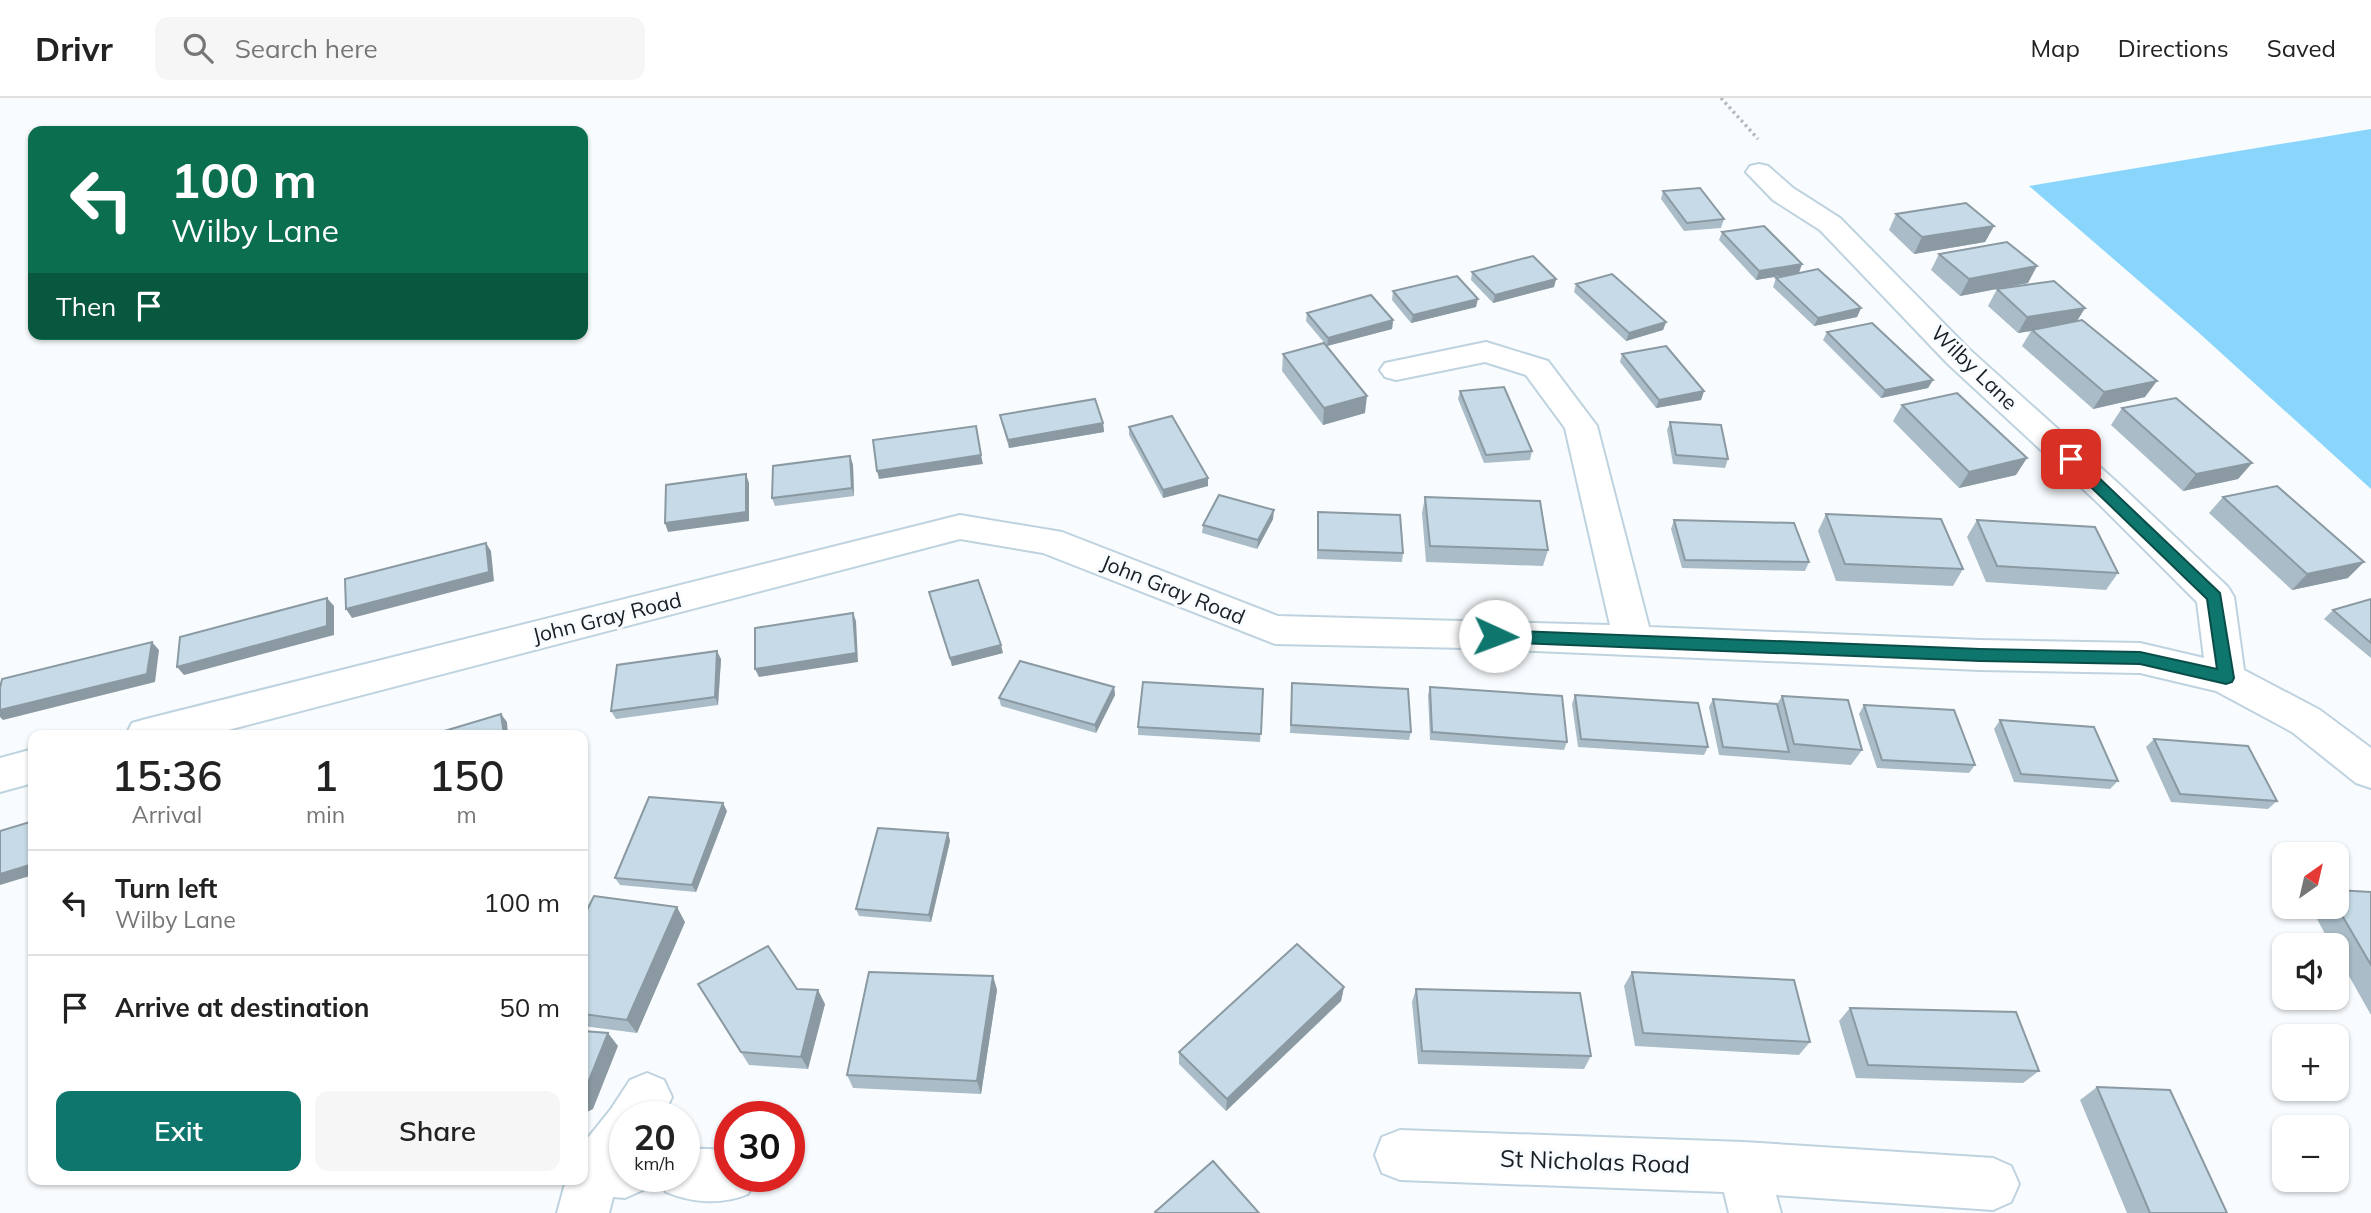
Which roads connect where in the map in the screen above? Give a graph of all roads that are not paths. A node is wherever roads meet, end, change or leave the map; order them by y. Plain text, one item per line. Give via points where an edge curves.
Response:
1 (1759, 172) dead end
2 (1396, 370) dead end
3 (1633, 641) junction
4 (2226, 678) junction
5 (166, 730) edge
6 (28, 767) edge
7 (2371, 771) edge
8 (0, 775) edge
9 (1400, 1155) dead end
10 (609, 1168) edge
11 (1993, 1184) dead end
12 (601, 1185) edge
13 (1749, 1190) edge

1 - 4 street, Wilby Lane via 1783,194 1830,224 1959,357 2215,597
2 - 3 street via 1486,352 1537,368 1581,426
3 - 4 street, John Gray Road via 2140,658
3 - 5 street, John Gray Road via 1275,630 1049,541 960,527
4 - 7 street via 2306,721
6 - 8 street
9 - 13 street, St Nicholas Road
10 - 12 street
11 - 13 street, St Nicholas Road

